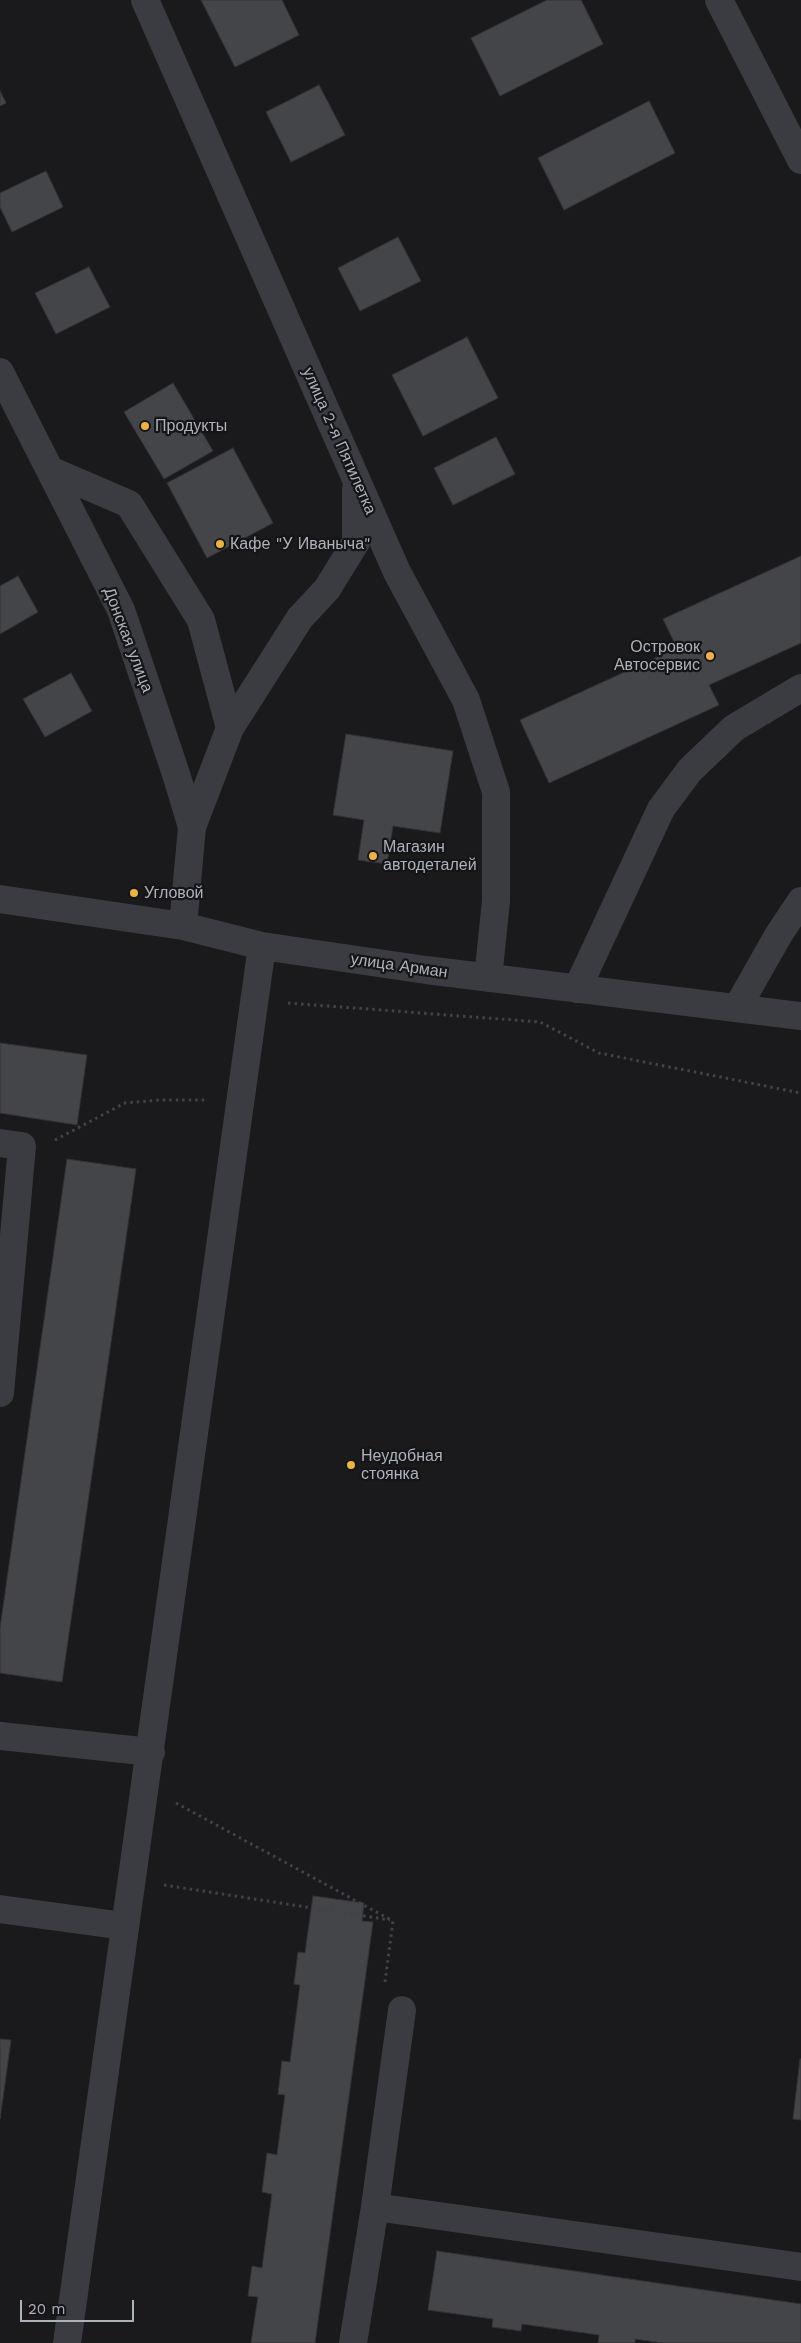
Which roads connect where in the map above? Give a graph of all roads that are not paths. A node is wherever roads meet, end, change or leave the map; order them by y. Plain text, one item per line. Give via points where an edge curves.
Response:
1 (145, 0) edge
2 (719, 0) edge
3 (801, 160) edge
4 (0, 372) edge
5 (50, 470) junction
6 (356, 478) junction
7 (801, 688) edge
8 (230, 728) junction
9 (192, 827) junction
10 (0, 899) edge
11 (801, 901) edge
12 (183, 926) junction
13 (262, 946) junction
14 (488, 978) junction
15 (577, 989) junction
16 (737, 1008) junction
17 (801, 1016) edge
18 (11, 1144) edge
19 (0, 1393) edge
20 (0, 1736) edge
21 (151, 1752) junction
22 (0, 1909) edge
23 (124, 1926) junction
24 (402, 2010) dead end
25 (375, 2207) junction
26 (801, 2267) edge
27 (67, 2343) edge
28 (353, 2343) edge

1 - 6 street, улица 2-я Пятилетка
2 - 3 street
4 - 5 street, Донская улица
5 - 8 street via 129,504 201,620
5 - 9 street, Донская улица via 121,610
6 - 8 street via 356,542 327,589 300,618
6 - 14 street, улица 2-я Пятилетка via 397,572 466,700 496,792 496,901
7 - 15 street via 734,728 684,778 661,809
8 - 9 street
9 - 12 street, Донская улица
10 - 12 street, улица Арман
11 - 16 street
12 - 13 street, улица Арман
13 - 14 street, улица Арман
13 - 21 street
14 - 15 street, улица Арман
15 - 16 street, улица Арман
16 - 17 street, улица Арман
18 - 19 street
20 - 21 street
21 - 23 street
22 - 23 street
23 - 27 street
24 - 25 street
25 - 26 street
25 - 28 street

